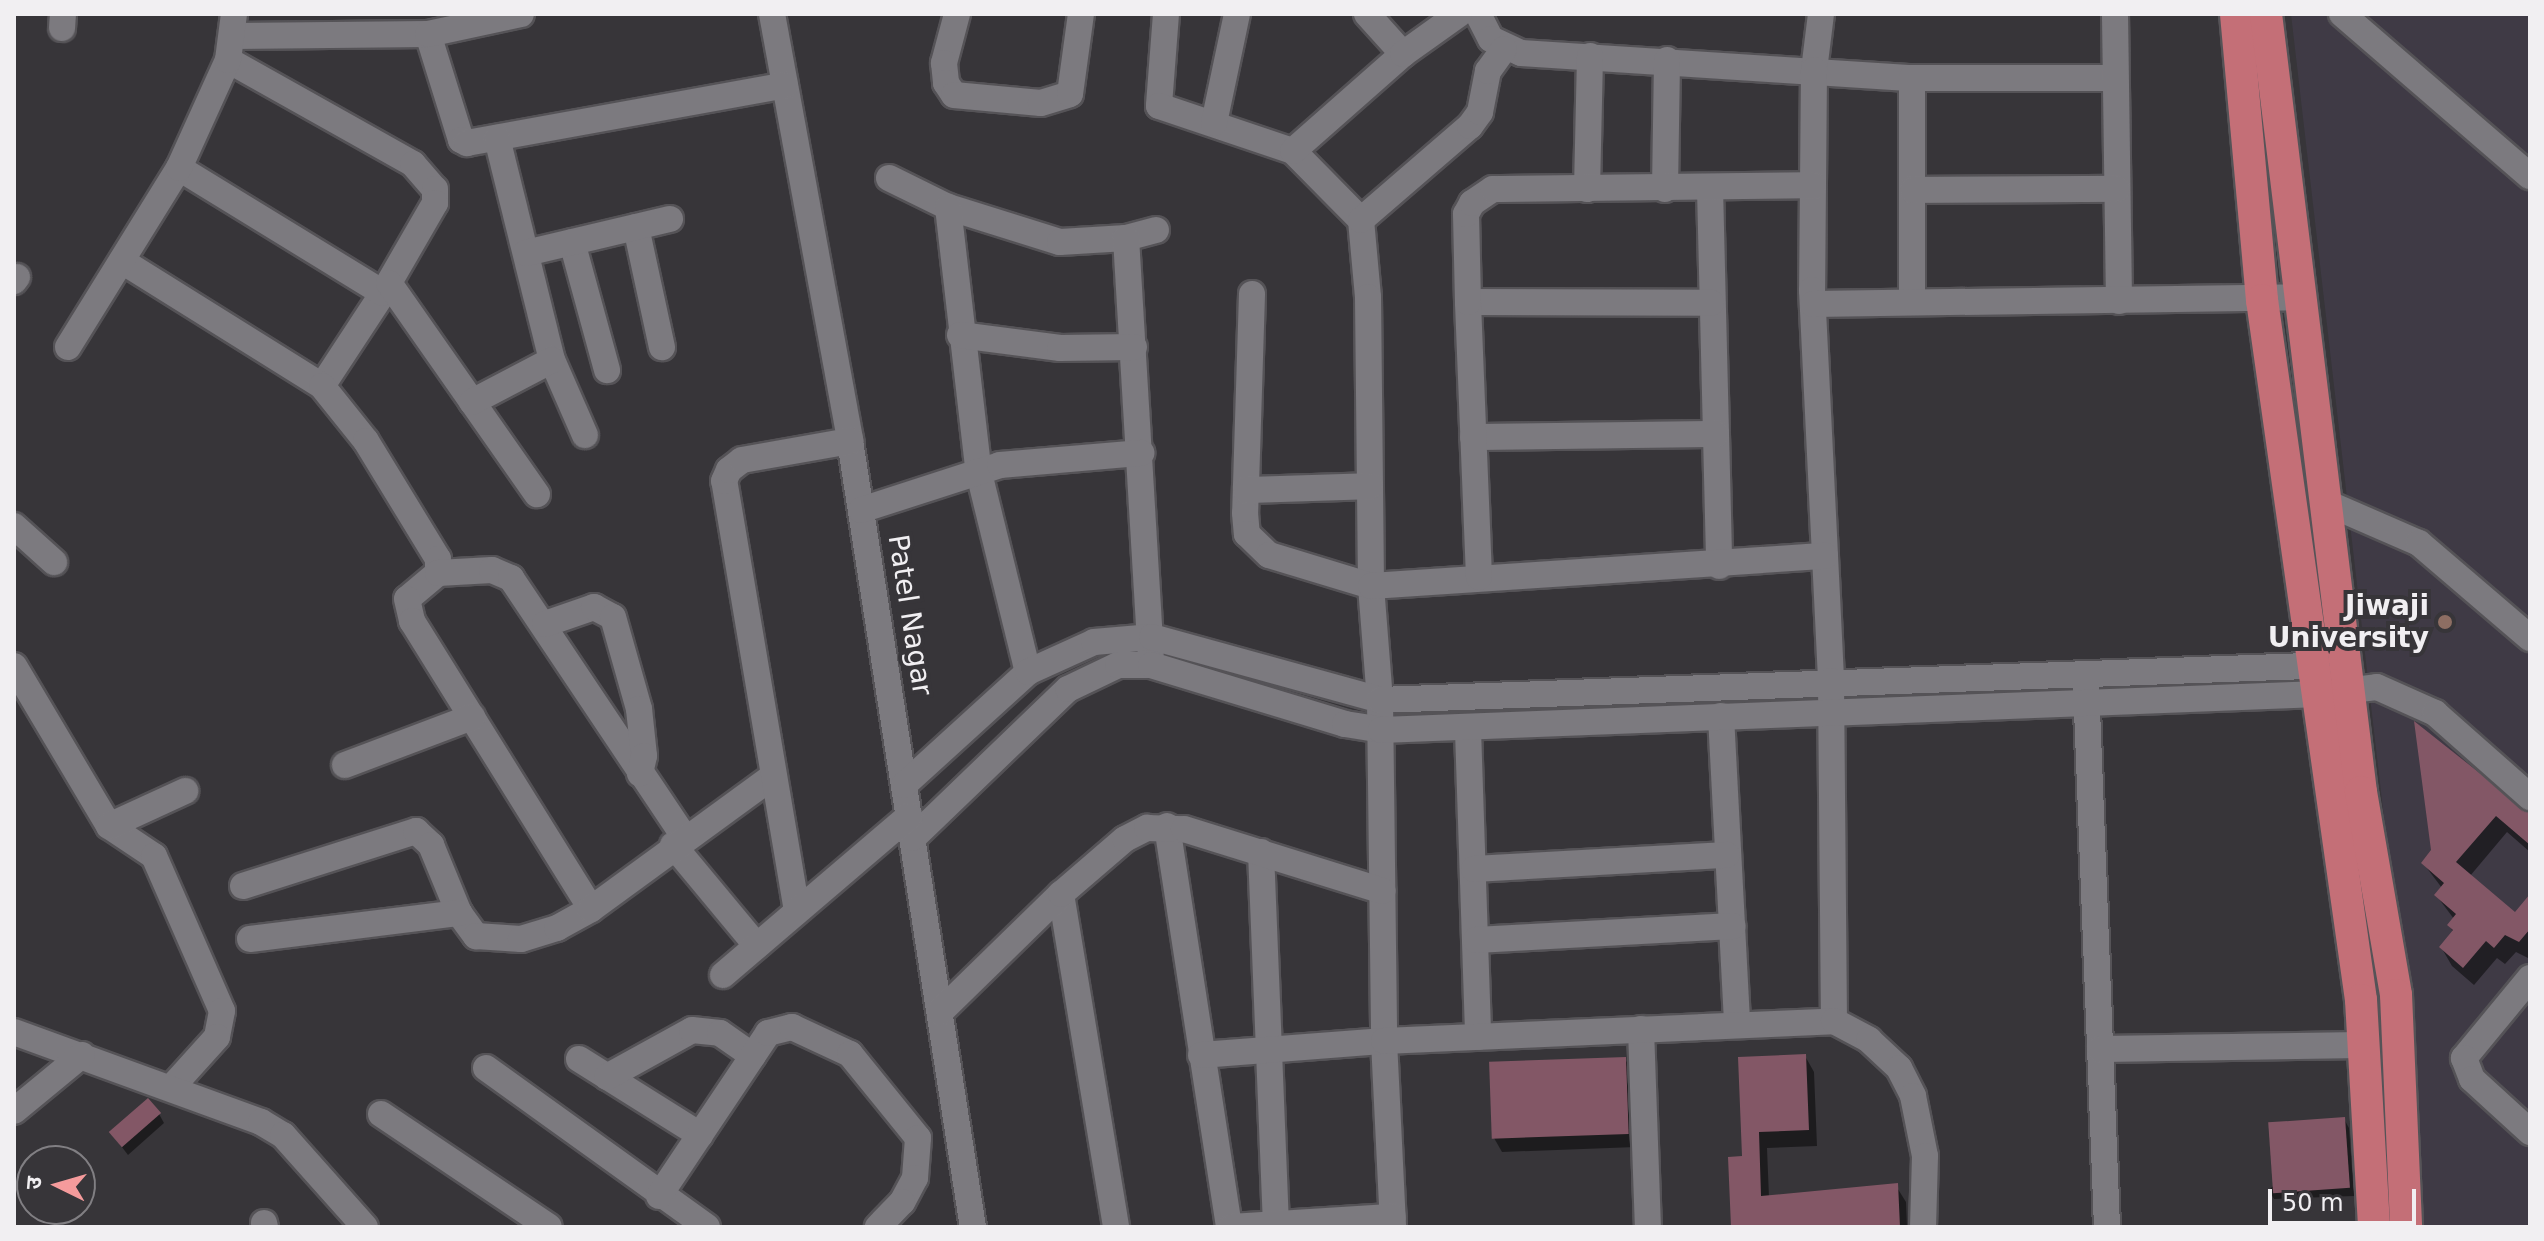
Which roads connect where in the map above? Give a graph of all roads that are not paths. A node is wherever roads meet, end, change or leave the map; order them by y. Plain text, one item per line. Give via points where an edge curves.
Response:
1 (521, 14) edge
2 (772, 14) edge
3 (957, 14) edge
4 (1081, 14) edge
5 (1166, 14) edge
6 (1237, 14) edge
7 (1367, 14) edge
8 (1459, 14) edge
9 (1478, 14) edge
10 (1821, 14) edge
11 (2115, 14) edge
12 (2236, 14) edge
13 (2266, 14) edge
14 (2342, 14) edge
15 (444, 26) edge
16 (232, 37) edge
17 (1504, 49) junction
18 (1403, 54) junction
19 (1590, 56) junction
20 (1667, 60) junction
21 (1814, 70) junction
22 (1912, 78) junction
23 (2113, 78) junction
24 (785, 85) junction
25 (1214, 123) junction
26 (497, 138) junction
27 (1293, 151) junction
28 (179, 168) junction
29 (2530, 176) edge
30 (889, 178) dead end
31 (1813, 185) junction
32 (1710, 188) junction
33 (1587, 189) junction
34 (1665, 189) junction
35 (2117, 189) junction
36 (1913, 190) junction
37 (948, 207) junction
38 (670, 219) dead end
39 (1361, 220) junction
40 (636, 227) junction
41 (1156, 230) dead end
42 (1126, 238) junction
43 (572, 242) junction
44 (526, 253) junction
45 (122, 261) junction
46 (386, 288) junction
47 (1252, 294) dead end
48 (2300, 297) junction
49 (2262, 300) junction
50 (2119, 301) junction
51 (1468, 302) junction
52 (1912, 302) junction
53 (1711, 303) junction
54 (1813, 304) junction
55 (960, 335) junction
56 (68, 347) dead end
57 (662, 347) dead end
58 (1134, 347) junction
59 (552, 360) junction
60 (607, 370) dead end
61 (322, 386) junction
62 (472, 402) junction
63 (1716, 434) junction
64 (585, 435) dead end
65 (1473, 437) junction
66 (850, 441) junction
67 (1141, 453) junction
68 (979, 473) junction
69 (1370, 486) junction
70 (1246, 490) junction
71 (537, 494) dead end
72 (2327, 503) junction
73 (861, 510) junction
74 (14, 526) edge
75 (1825, 556) junction
76 (54, 562) dead end
77 (1719, 566) junction
78 (438, 573) junction
79 (1479, 577) junction
80 (1371, 586) junction
81 (545, 624) junction
82 (1152, 637) junction
83 (2530, 638) edge
84 (1151, 665) junction
85 (15, 670) edge
86 (2085, 671) junction
87 (1028, 672) junction
88 (2332, 679) junction
89 (1831, 681) junction
90 (1380, 700) junction
91 (2086, 700) junction
92 (1831, 714) junction
93 (1721, 716) junction
94 (472, 717) junction
95 (1381, 730) junction
96 (1468, 730) junction
97 (345, 765) dead end
98 (640, 774) junction
99 (772, 777) junction
100 (904, 785) junction
101 (185, 791) dead end
102 (2530, 797) edge
103 (109, 826) junction
104 (1167, 826) junction
105 (911, 827) junction
106 (678, 841) junction
107 (1261, 852) junction
108 (1727, 855) junction
109 (1474, 869) junction
110 (243, 886) dead end
111 (1383, 891) junction
112 (1061, 894) junction
113 (591, 909) junction
114 (797, 911) junction
115 (459, 913) junction
116 (1733, 926) junction
117 (250, 939) dead end
118 (1476, 940) junction
119 (757, 946) junction
120 (723, 975) dead end
121 (2530, 978) edge
122 (940, 1012) junction
123 (1834, 1021) junction
124 (1737, 1025) junction
125 (1641, 1029) junction
126 (14, 1032) edge
127 (1478, 1037) junction
128 (1384, 1041) junction
129 (2364, 1045) junction
130 (2100, 1049) junction
131 (1267, 1050) junction
132 (82, 1055) junction
133 (1201, 1055) junction
134 (753, 1056) junction
135 (579, 1059) dead end
136 (486, 1068) dead end
137 (607, 1077) junction
138 (172, 1087) junction
139 (14, 1111) edge
140 (381, 1114) dead end
141 (2530, 1132) edge
142 (700, 1135) junction
143 (959, 1139) junction
144 (918, 1149) junction
145 (659, 1196) junction
146 (1393, 1222) edge
147 (1276, 1224) junction
148 (365, 1227) edge
149 (549, 1227) edge
150 (707, 1227) edge
151 (878, 1227) edge
152 (973, 1227) edge
153 (1116, 1227) edge
154 (1231, 1227) edge
155 (1648, 1227) edge
156 (1923, 1227) edge
157 (2107, 1227) edge
158 (2374, 1227) edge
159 (2406, 1227) edge

1 - 15 street
2 - 24 street, Patel Nagar
3 - 4 street via 944,63 946,83 954,95 1041,103 1070,94
5 - 25 street via 1159,106
6 - 25 street
7 - 18 street
8 - 18 street
9 - 17 street via 1483,32
10 - 21 street
11 - 23 street
12 - 49 main road
13 - 48 main road
14 - 29 street
15 - 16 street
15 - 26 street via 461,140
16 - 28 street
16 - 46 street via 426,175 435,189 435,203
17 - 19 street
17 - 39 street via 1488,71 1485,98 1470,126
18 - 27 street
19 - 20 street
19 - 33 street
20 - 21 street
20 - 34 street
21 - 22 street
21 - 31 street
22 - 23 street
22 - 36 street
23 - 35 street
24 - 26 street
24 - 66 street, Patel Nagar
25 - 27 street
26 - 44 street
27 - 39 street
28 - 45 street
28 - 46 street
30 - 37 street
31 - 32 street
31 - 54 street
32 - 34 street
32 - 53 street
33 - 34 street
33 - 51 street via 1493,189 1479,194 1466,214
35 - 36 street
35 - 50 street
36 - 52 street
37 - 42 street via 1060,242
37 - 55 street
38 - 40 street
39 - 69 street via 1368,297
40 - 43 street
40 - 57 street
41 - 42 street
42 - 58 street
43 - 44 street
43 - 60 street
44 - 59 street
45 - 56 street
45 - 61 street
46 - 61 street
46 - 62 street
47 - 70 street
48 - 49 street
48 - 72 main road
49 - 50 street
49 - 88 main road
50 - 52 street
51 - 53 street
51 - 65 street
52 - 54 street
53 - 63 street
54 - 75 street
55 - 58 street via 1060,348
55 - 68 street
58 - 67 street
59 - 62 street
59 - 64 street
61 - 78 street via 366,441 438,559
62 - 71 street
63 - 65 street
63 - 77 street
65 - 79 street
66 - 73 street, Patel Nagar
66 - 99 street via 742,460 724,481
67 - 68 street via 1026,462
67 - 82 street
68 - 73 street
68 - 87 street
69 - 70 street
69 - 80 street
70 - 80 street via 1247,534 1253,544 1269,555
72 - 83 street via 2419,543
72 - 88 main road
73 - 100 street, Patel Nagar
74 - 76 street
75 - 77 street
75 - 89 street
77 - 79 street
78 - 81 street via 502,572
78 - 94 street via 413,591 406,608
79 - 80 street
80 - 90 street
81 - 98 street
81 - 98 street via 594,607 613,617 639,709 644,756
82 - 84 street
82 - 87 street via 1094,642
82 - 90 street
84 - 95 street via 1345,724
84 - 105 street via 1118,665 1068,689
85 - 103 street
86 - 88 street
86 - 89 street
86 - 91 street
87 - 100 street
88 - 91 street
88 - 102 street via 2377,687 2435,713
88 - 129 main road
88 - 159 main road via 2361,792 2396,995
89 - 90 street
89 - 92 street
90 - 95 street
91 - 92 street
91 - 130 street
92 - 93 street
92 - 123 street
93 - 96 street
93 - 108 street
94 - 97 street
94 - 113 street
95 - 96 street
95 - 111 street
96 - 109 street
98 - 106 street
99 - 106 street
99 - 114 street
100 - 105 street, Patel Nagar
101 - 103 street
103 - 138 street via 147,846 154,856 222,1011 217,1037
104 - 107 street
104 - 112 street via 1125,839
104 - 133 street
105 - 114 street
105 - 122 street, Patel Nagar
106 - 113 street
106 - 119 street
107 - 111 street
107 - 131 street
108 - 109 street
108 - 116 street
109 - 118 street
110 - 115 street via 416,831 431,845
111 - 128 street
112 - 122 street
112 - 153 street
113 - 115 street via 557,928 521,939 493,940 476,936
114 - 119 street
115 - 117 street
116 - 118 street
116 - 124 street
118 - 127 street
119 - 120 street
121 - 141 street via 2464,1058 2472,1079
122 - 143 street, Patel Nagar
123 - 124 street
123 - 156 street via 1869,1040 1899,1068 1913,1096 1925,1156
124 - 125 street
125 - 127 street
125 - 155 street
126 - 132 street
127 - 128 street
128 - 131 street
128 - 146 street
129 - 130 street
129 - 158 main road
130 - 157 street
131 - 133 street
131 - 147 street
132 - 138 street
132 - 139 street
133 - 154 street
134 - 137 street via 720,1033 692,1030
134 - 142 street
134 - 144 street via 768,1033 792,1027 850,1054 907,1118
135 - 137 street
136 - 145 street
137 - 142 street
138 - 148 street via 283,1135
140 - 149 street
142 - 145 street
143 - 144 street
143 - 152 street, Patel Nagar
144 - 151 street via 915,1178 902,1202
145 - 150 street
146 - 147 street
147 - 154 street

